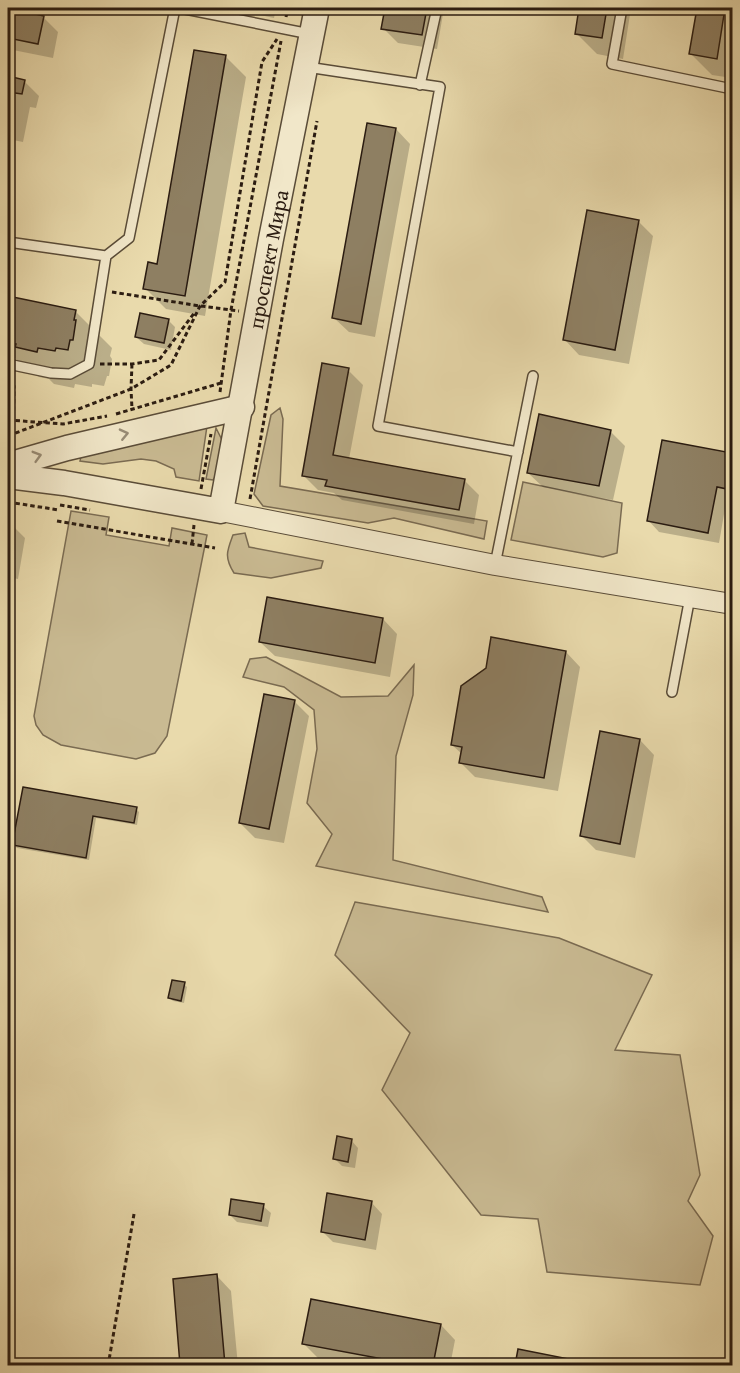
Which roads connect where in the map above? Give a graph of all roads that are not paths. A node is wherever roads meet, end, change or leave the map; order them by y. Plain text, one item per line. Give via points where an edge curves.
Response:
1 (177, 8) edge
2 (317, 8) edge
3 (436, 8) edge
4 (622, 8) edge
5 (312, 34) junction
6 (307, 67) junction
7 (732, 84) edge
8 (420, 85) junction
9 (8, 242) edge
10 (106, 256) junction
11 (8, 364) edge
12 (533, 375) dead end
13 (242, 407) junction
14 (67, 448) junction
15 (519, 452) junction
16 (11, 470) edge
17 (64, 483) junction
18 (209, 509) junction
19 (495, 565) junction
20 (690, 597) junction
21 (732, 604) edge
22 (672, 692) dead end

1 - 5 lane
1 - 10 lane via 129,238
2 - 5 street, проспект Мира
3 - 8 lane
4 - 7 lane via 612,64 732,89
5 - 6 street, проспект Мира
6 - 8 lane
6 - 13 street, проспект Мира
8 - 15 lane via 440,87 378,426
9 - 10 lane
10 - 11 lane via 89,364 70,374
12 - 15 lane
14 -> 13 street
13 - 18 street, проспект Мира
16 -> 14 street
14 - 17 street
15 - 19 lane
16 - 17 street
17 - 18 street
18 - 19 street
19 - 20 street
20 - 21 street
20 - 22 lane

